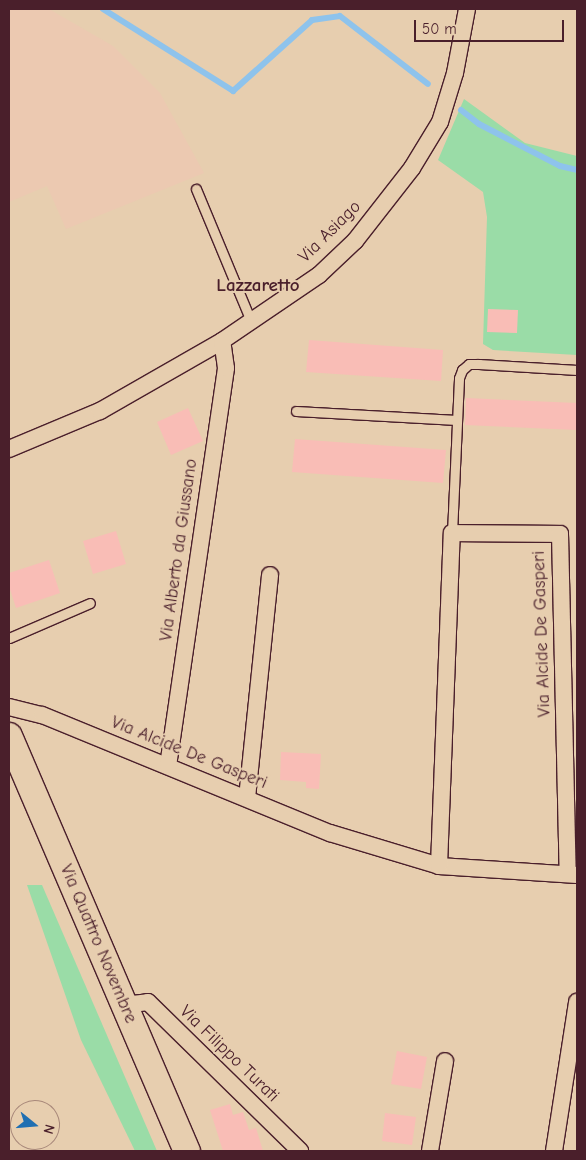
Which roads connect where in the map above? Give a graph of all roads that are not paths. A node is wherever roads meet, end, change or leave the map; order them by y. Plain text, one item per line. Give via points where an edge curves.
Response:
1 (467, 9) edge
2 (196, 189) dead end
3 (251, 321) junction
4 (222, 341) junction
5 (577, 370) edge
6 (296, 411) dead end
7 (457, 420) junction
8 (9, 449) edge
9 (452, 532) junction
10 (270, 576) dead end
11 (90, 603) dead end
12 (9, 638) edge
13 (9, 708) edge
14 (11, 750) edge
15 (168, 766) junction
16 (247, 798) junction
17 (439, 866) junction
18 (573, 874) edge
19 (577, 1002) edge
20 (124, 1005) junction
21 (445, 1061) dead end
22 (187, 1151) edge
23 (300, 1151) edge
24 (430, 1151) edge
25 (554, 1151) edge

1 - 3 street, Via Asiago via 449,97 440,122 412,168 355,241 319,275
2 - 3 lane
3 - 4 street, Via Asiago
4 - 8 street, Via Asiago via 100,411
4 - 15 street, Via Alberto da Giussano via 226,368
5 - 7 lane via 470,364 459,378
6 - 7 lane
7 - 9 lane
9 - 17 street
9 - 18 street, Via Alcide De Gasperi via 560,534
10 - 16 street
11 - 12 lane
13 - 15 street, Via Alcide De Gasperi via 42,715
14 - 20 main road, Via Quattro Novembre
15 - 16 street, Via Alcide De Gasperi
16 - 17 street, Via Alcide De Gasperi via 330,833
17 - 18 street, Via Alcide De Gasperi
19 - 25 street
20 - 22 main road, Via Quattro Novembre
20 - 23 street, Via Filippo Turati via 148,1002
21 - 24 street

